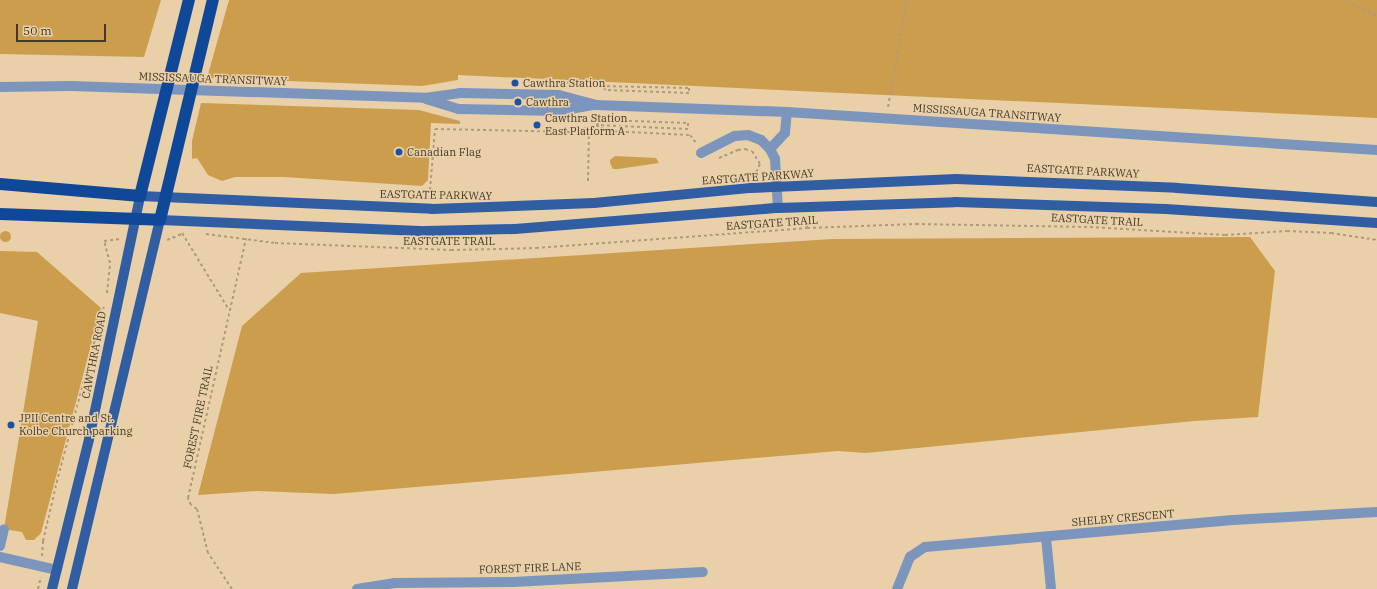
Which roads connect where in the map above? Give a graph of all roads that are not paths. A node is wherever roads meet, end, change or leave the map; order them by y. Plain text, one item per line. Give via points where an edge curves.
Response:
1 (189, 0) edge
2 (213, 0) edge
3 (0, 87) edge
4 (424, 98) junction
5 (596, 105) junction
6 (787, 112) junction
7 (699, 149) road end
8 (770, 149) junction
9 (1377, 150) edge
10 (0, 184) edge
11 (776, 186) junction
12 (140, 196) junction
13 (165, 196) junction
14 (1377, 202) edge
15 (778, 208) junction
16 (0, 214) edge
17 (134, 220) junction
18 (160, 220) junction
19 (1377, 223) edge
20 (1377, 512) edge
21 (4, 529) dead end
22 (1046, 537) junction
23 (0, 546) edge
24 (0, 557) edge
25 (57, 570) junction
26 (703, 572) dead end
27 (513, 586) edge
28 (52, 589) edge
29 (72, 589) edge
30 (357, 589) edge
31 (897, 589) edge
32 (1051, 589) edge

1 - 12 highway
2 - 13 highway
3 - 4 street, MISSISSAUGA TRANSITWAY via 71,86
4 - 5 street, MISSISSAUGA TRANSITWAY via 460,92 551,95
4 - 5 street, MISSISSAUGA TRANSITWAY via 459,109 559,111
5 - 6 street, MISSISSAUGA TRANSITWAY
6 - 8 street via 785,133
6 - 9 street, MISSISSAUGA TRANSITWAY
7 - 8 street via 735,136 748,135 761,140
8 - 11 street via 774,159
10 - 12 highway
11 - 13 main road, EASTGATE PARKWAY via 594,203 432,209
11 - 14 main road, EASTGATE PARKWAY via 956,179 1026,180
11 - 15 street
12 - 13 main road, EASTGATE PARKWAY
12 - 17 main road, CAWTHRA ROAD
13 - 18 highway
15 - 18 main road via 515,229 426,231
15 - 19 main road via 955,202 1166,209
16 - 17 highway
17 - 18 highway
17 - 25 main road, CAWTHRA ROAD via 89,439
18 - 29 main road
20 - 22 street, SHELBY CRESCENT via 1233,520
21 - 23 street
22 - 31 street, SHELBY CRESCENT via 925,547 910,557
22 - 32 street
24 - 25 street
25 - 28 main road, CAWTHRA ROAD
26 - 27 street, FOREST FIRE LANE
27 - 30 street, FOREST FIRE LANE via 394,583

